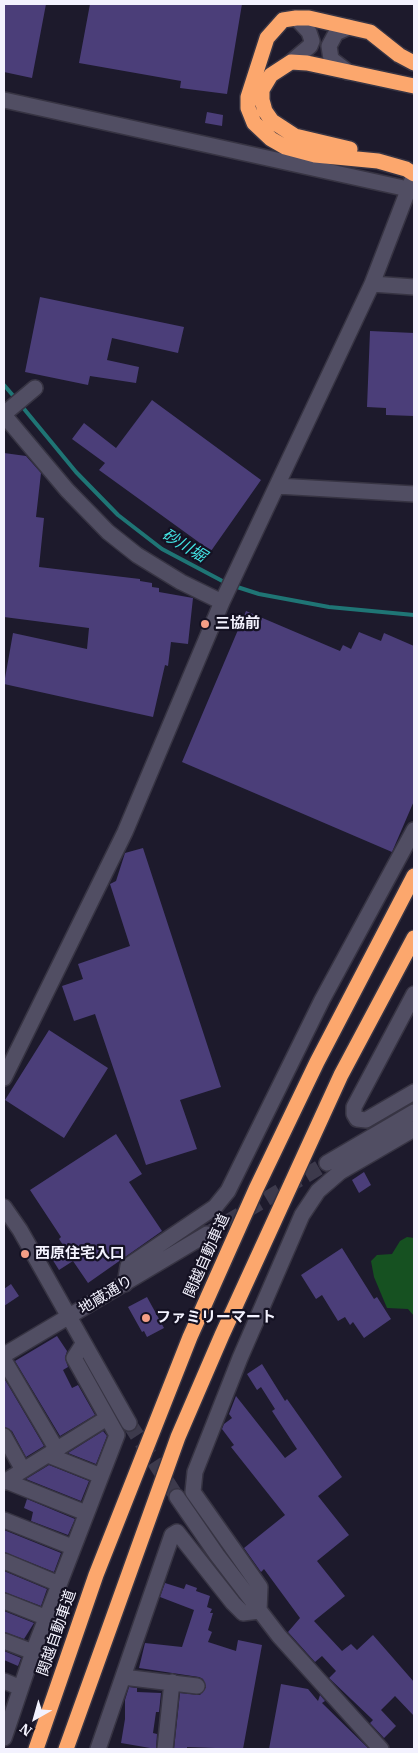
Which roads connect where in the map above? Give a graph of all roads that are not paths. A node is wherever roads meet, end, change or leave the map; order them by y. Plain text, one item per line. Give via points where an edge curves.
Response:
1 (296, 18) junction
2 (349, 26) junction
3 (291, 62) junction
4 (414, 63) edge
5 (348, 72) junction
6 (414, 86) edge
7 (4, 100) edge
8 (411, 170) edge
9 (408, 189) junction
10 (372, 284) junction
11 (414, 287) edge
12 (32, 390) dead end
13 (5, 414) edge
14 (276, 486) junction
15 (414, 494) edge
16 (223, 599) junction
17 (414, 830) edge
18 (414, 876) edge
19 (414, 938) edge
20 (414, 994) edge
21 (4, 1078) edge
22 (414, 1092) edge
23 (414, 1112) edge
24 (414, 1129) edge
25 (327, 1163) tunnel mouth
26 (4, 1207) edge
27 (208, 1234) tunnel mouth
28 (125, 1284) junction
29 (69, 1318) junction
30 (83, 1344) junction
31 (4, 1354) edge
32 (4, 1360) edge
33 (107, 1418) junction
34 (130, 1423) tunnel mouth
35 (4, 1436) edge
36 (52, 1452) junction
37 (23, 1470) junction
38 (101, 1476) junction
39 (5, 1481) edge
40 (177, 1497) tunnel mouth
41 (86, 1513) junction
42 (4, 1520) edge
43 (72, 1547) junction
44 (4, 1560) edge
45 (59, 1584) junction
46 (4, 1601) edge
47 (259, 1610) junction
48 (47, 1618) junction
49 (4, 1641) edge
50 (33, 1652) junction
51 (123, 1677) junction
52 (4, 1681) edge
53 (172, 1682) junction
54 (196, 1686) dead end
55 (20, 1688) junction
56 (5, 1728) edge
57 (36, 1749) edge
58 (66, 1749) edge
59 (98, 1749) edge
60 (165, 1749) edge
61 (381, 1749) edge

1 - 2 highway
1 - 3 street via 310,32 312,41
1 - 8 highway via 283,20 266,38 248,97 254,123 271,140 299,152 378,161
2 - 4 highway via 370,32
2 - 5 street via 336,33 329,46 331,59
3 - 5 highway
3 - 8 highway via 271,75 262,90 265,111 272,121 295,136 379,155
5 - 6 highway
7 - 9 street
8 - 9 street
9 - 10 street
10 - 11 street
10 - 14 street
12 - 13 street
13 - 16 street via 67,490 108,532 180,582
14 - 15 street
14 - 16 street
16 - 21 street via 125,832
17 - 28 street via 322,1000 228,1191 215,1207 128,1266
18 - 57 highway, 関越自動車道 via 317,1062 190,1337 96,1575
19 - 58 highway via 341,1075 178,1437
20 - 22 street via 354,1107 354,1114 357,1119 366,1120
23 - 25 street
24 - 47 street via 340,1172 318,1191 302,1215 240,1358 196,1472 194,1492 260,1587
26 - 29 street
27 - 28 street, 地蔵通り
28 - 29 street, 地蔵通り
29 - 30 street
29 - 31 street, 地蔵通り
30 - 33 street via 74,1358
30 - 34 street
32 - 36 street
33 - 36 street
33 - 38 street via 117,1435
35 - 37 street
36 - 37 street
36 - 38 street
37 - 39 street
38 - 41 street
39 - 41 street
40 - 47 street
41 - 43 street
42 - 43 street
43 - 45 street
44 - 45 street
45 - 48 street
46 - 48 street
47 - 51 street via 243,1613 177,1532 172,1535
47 - 61 street
48 - 50 street
49 - 50 street
50 - 55 street
51 - 53 street
51 - 59 street
52 - 55 street
53 - 54 street
53 - 60 street
55 - 56 street

